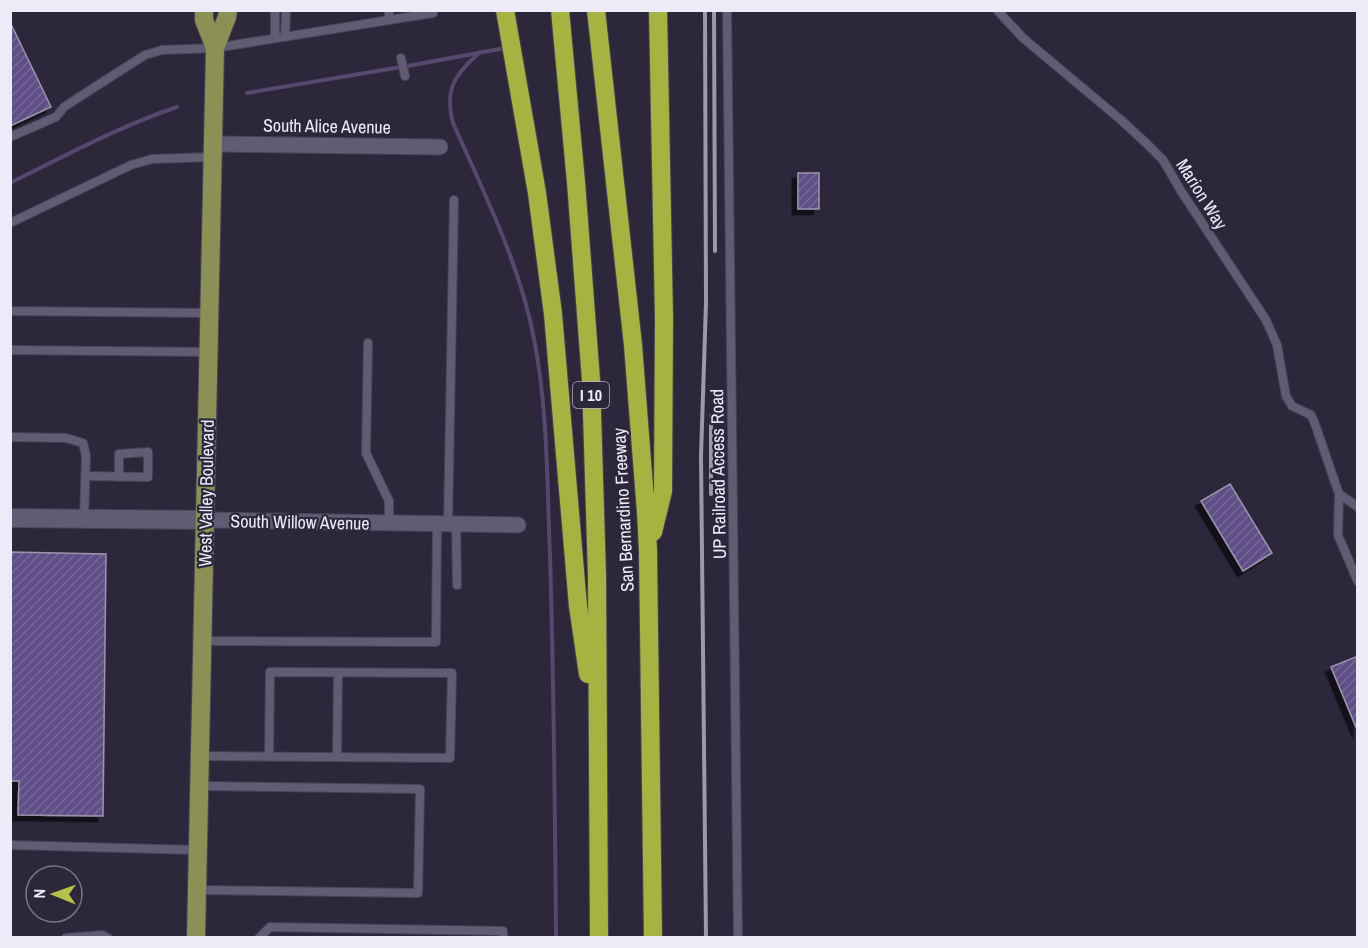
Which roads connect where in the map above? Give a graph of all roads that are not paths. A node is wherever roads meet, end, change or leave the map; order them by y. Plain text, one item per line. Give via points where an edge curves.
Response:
1 (204, 10) edge
2 (228, 10) edge
3 (275, 10) edge
4 (286, 10) edge
5 (389, 10) edge
6 (433, 10) edge
7 (505, 10) edge
8 (658, 10) edge
9 (727, 10) edge
10 (1009, 10) edge
11 (999, 12) edge
12 (395, 16) edge
13 (596, 17) edge
14 (561, 19) edge
15 (285, 37) junction
16 (275, 38) junction
17 (215, 48) junction
18 (401, 58) dead end
19 (405, 76) dead end
20 (10, 137) edge
21 (440, 147) dead end
22 (213, 151) junction
23 (454, 200) dead end
24 (10, 223) edge
25 (10, 311) edge
26 (210, 313) junction
27 (368, 343) dead end
28 (10, 350) edge
29 (209, 352) junction
30 (10, 437) edge
31 (86, 476) junction
32 (119, 477) junction
33 (1338, 494) junction
34 (1358, 507) edge
35 (10, 518) edge
36 (84, 519) junction
37 (206, 520) junction
38 (389, 523) junction
39 (447, 524) junction
40 (518, 525) dead end
41 (648, 551) junction
42 (1358, 582) edge
43 (457, 585) dead end
44 (203, 641) junction
45 (338, 673) junction
46 (598, 741) junction
47 (200, 756) junction
48 (269, 757) junction
49 (337, 758) junction
50 (200, 786) junction
51 (10, 845) edge
52 (198, 850) junction
53 (197, 890) junction
54 (66, 938) edge
55 (108, 938) edge
56 (196, 938) edge
57 (259, 938) edge
58 (503, 938) edge
59 (599, 938) edge
60 (652, 938) edge
61 (738, 938) edge

1 - 17 main road, West Valley Boulevard
2 - 17 main road, West Valley Boulevard
3 - 16 lane
4 - 15 lane
5 - 12 lane
6 - 12 lane
7 - 46 highway via 537,193 553,314 578,606
8 - 41 highway via 663,491
9 - 61 lane, UP Railroad Access Road
10 - 11 lane
11 - 33 lane, Marion Way via 1023,38 1163,160 1266,320 1277,345 1286,396 1292,406 1311,415
12 - 15 lane
13 - 41 highway, San Bernardino Freeway / I 10 via 633,345
14 - 46 highway, San Bernardino Freeway / I 10 via 591,380
15 - 16 lane
16 - 17 lane
17 - 20 lane via 162,50 145,55 64,107 56,117
17 - 22 main road, West Valley Boulevard
18 - 19 lane
21 - 22 street, South Alice Avenue
22 - 24 lane via 131,165
22 - 26 main road, West Valley Boulevard
23 - 39 lane
25 - 26 lane
26 - 29 main road, West Valley Boulevard
27 - 38 lane via 366,453 389,501
28 - 29 lane
29 - 37 main road, West Valley Boulevard
30 - 31 lane via 66,438 83,443
31 - 32 lane
31 - 36 lane
32 - 32 lane via 148,477 148,452 119,454
33 - 34 lane
33 - 42 lane via 1338,535
35 - 36 street, South Willow Avenue
36 - 37 street, South Willow Avenue
37 - 38 street, South Willow Avenue
37 - 44 main road, West Valley Boulevard
38 - 39 street, South Willow Avenue
39 - 40 street, South Willow Avenue
39 - 43 lane
39 - 44 lane via 436,642
41 - 60 highway, San Bernardino Freeway / I 10
44 - 47 main road, West Valley Boulevard
45 - 48 lane via 270,672
45 - 49 lane
45 - 49 lane via 452,673 450,758
46 - 59 highway, San Bernardino Freeway / I 10
47 - 48 lane
47 - 50 main road, West Valley Boulevard
48 - 49 lane
50 - 52 main road, West Valley Boulevard
50 - 53 lane via 420,789 418,893
51 - 52 lane
52 - 53 main road, West Valley Boulevard
53 - 56 main road, West Valley Boulevard
54 - 55 lane
57 - 58 lane via 270,927 503,931

